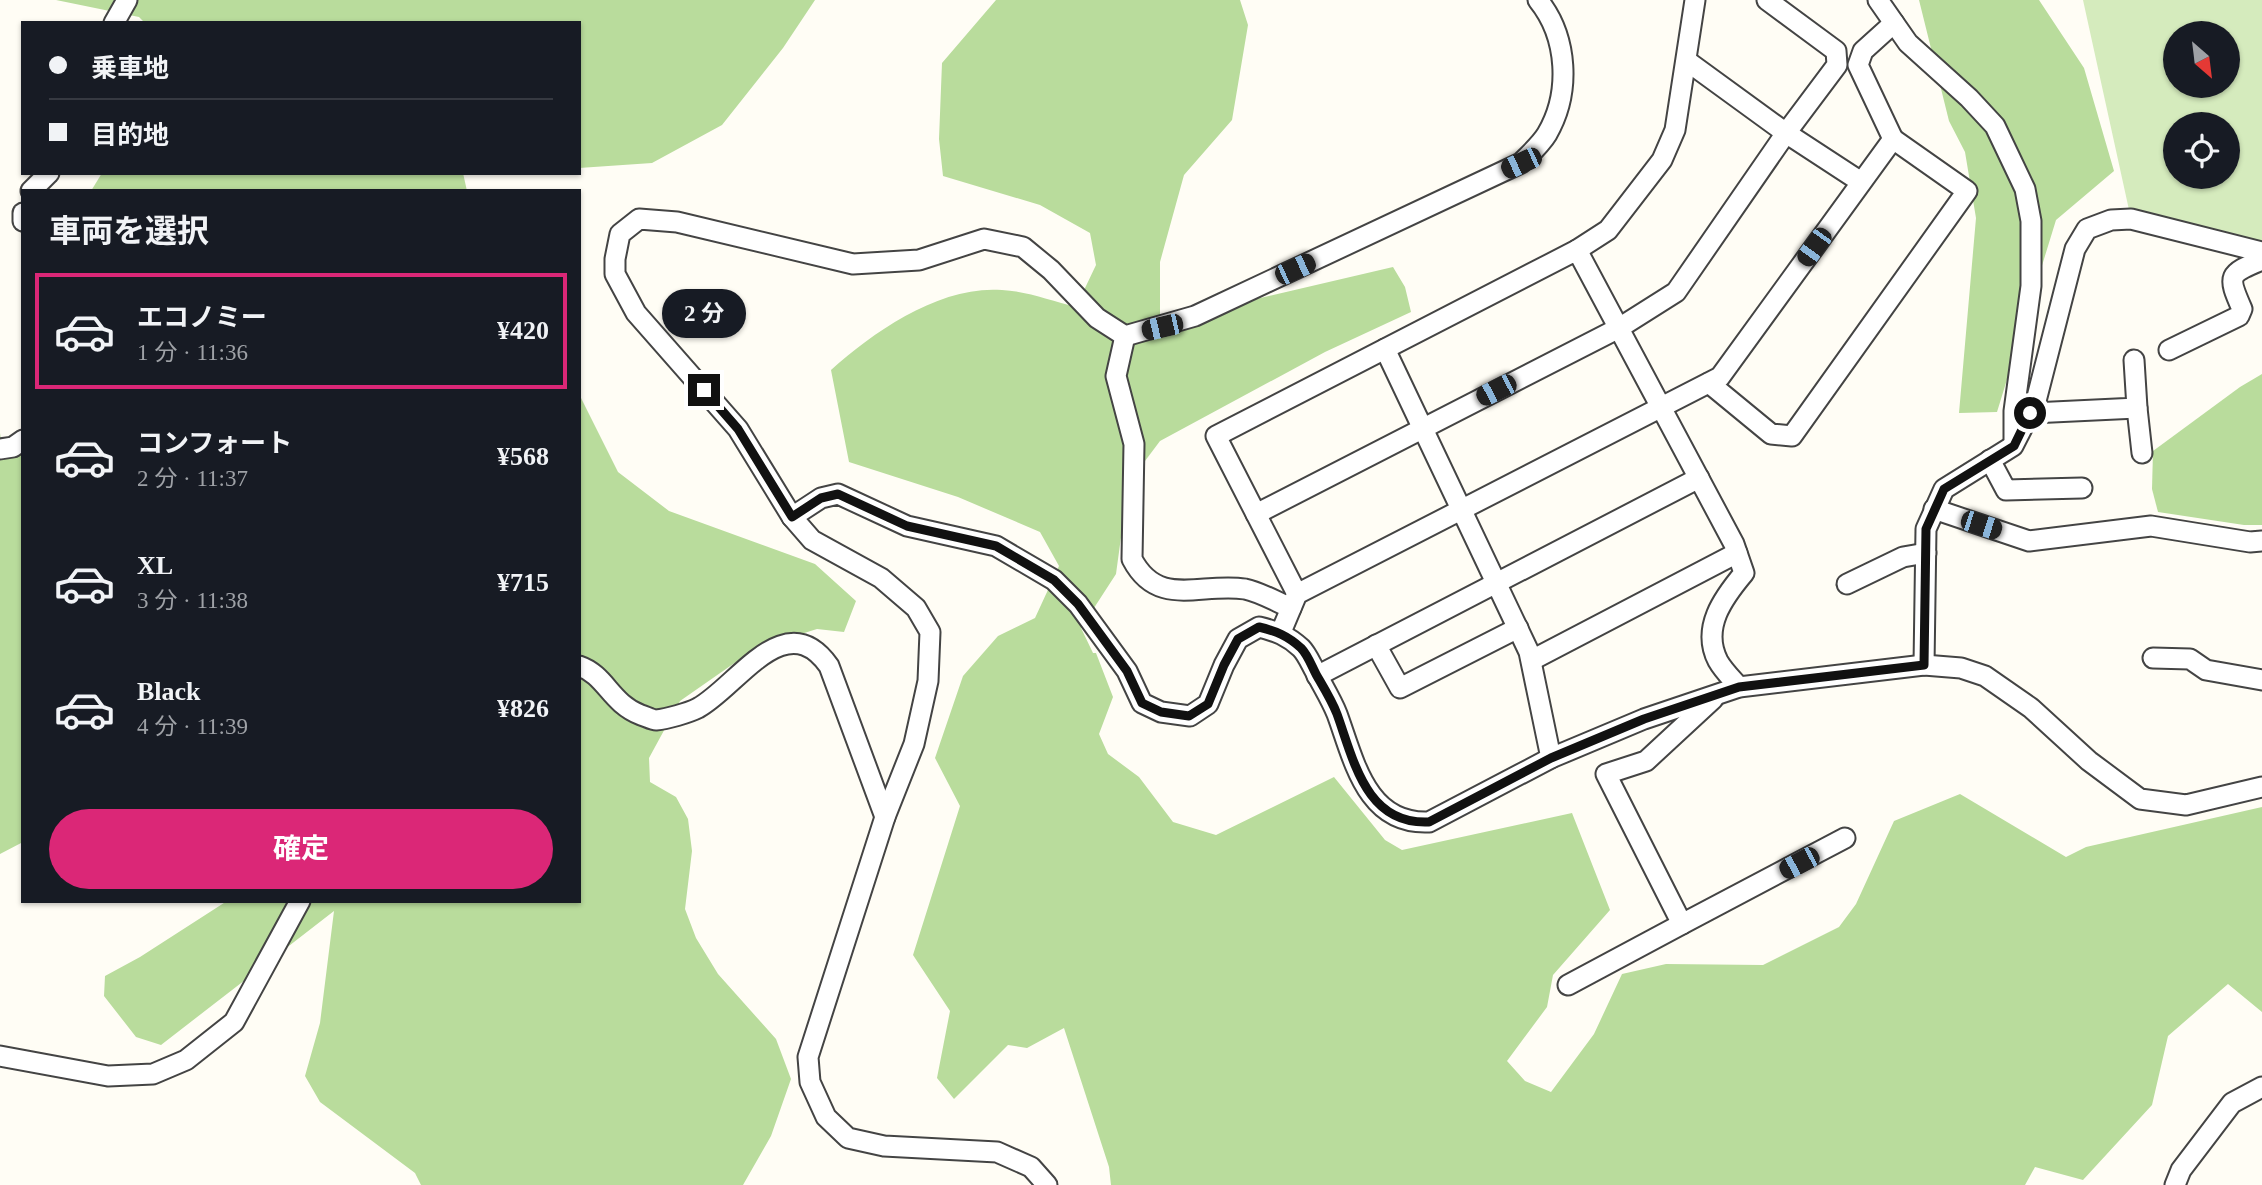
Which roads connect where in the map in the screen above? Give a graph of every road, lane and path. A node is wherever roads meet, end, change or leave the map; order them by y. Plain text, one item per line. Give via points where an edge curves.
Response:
1 (127, 0) edge
2 (1538, 0) edge
3 (1695, 0) edge
4 (1767, 0) edge
5 (1878, 0) edge
6 (115, 21) edge
7 (1895, 23) junction
8 (1687, 61) junction
9 (1786, 133) junction
10 (1893, 139) junction
11 (47, 175) edge
12 (1861, 182) junction
13 (33, 189) edge
14 (1577, 250) junction
15 (2260, 255) edge
16 (1619, 328) junction
17 (1125, 336) junction
18 (1385, 349) junction
19 (2169, 350) dead end
20 (2134, 360) dead end
21 (1709, 383) junction
22 (1661, 407) junction
23 (2137, 408) junction
24 (2030, 413) junction
25 (1422, 427) junction
26 (21, 441) edge
27 (2014, 446) junction
28 (0, 449) edge
29 (2142, 453) dead end
30 (1990, 460) junction
31 (1699, 478) junction
32 (2082, 488) dead end
33 (1461, 509) junction
34 (1934, 509) junction
35 (1256, 514) junction
36 (792, 517) junction
37 (2262, 541) edge
38 (1737, 553) junction
39 (1926, 553) junction
40 (1496, 583) junction
41 (1847, 584) dead end
42 (1294, 601) junction
43 (1518, 628) junction
44 (1281, 632) junction
45 (1376, 645) junction
46 (2153, 659) dead end
47 (1532, 660) junction
48 (1924, 665) junction
49 (581, 667) edge
50 (1317, 676) junction
51 (2262, 680) edge
52 (1739, 687) junction
53 (1719, 694) junction
54 (1551, 758) junction
55 (2262, 787) edge
56 (885, 817) junction
57 (1845, 838) dead end
58 (299, 903) edge
59 (1682, 924) junction
60 (1568, 985) dead end
61 (0, 1056) edge
62 (2262, 1087) edge
63 (1047, 1185) edge
64 (2175, 1185) edge

1 - 6 street
2 - 17 street via 1551,16 1563,58 1561,102 1546,135 1521,163 1195,316
3 - 8 street
4 - 9 street via 1836,51 1837,65
5 - 7 street
7 - 10 street via 1863,51 1858,65
7 - 27 street via 1908,43 1995,127 2025,189 2031,221 2031,285 2014,411
8 - 9 street
8 - 14 street via 1675,130 1662,160 1608,230
9 - 12 street
9 - 16 street via 1676,292
10 - 12 street
10 - 21 street via 1967,191 1792,436 1771,434
11 - 13 street
12 - 21 street via 1720,377
14 - 16 street
14 - 18 street
15 - 19 street via 2232,276 2230,284 2242,309 2239,317
15 - 24 street via 2132,219 2111,220 2087,229 2075,249
16 - 22 street
16 - 25 street
17 - 36 street via 1097,318 1023,247 984,239 919,260 853,264 677,222 639,219 620,234 615,274 636,313 738,429
17 - 42 street via 1116,376 1134,444 1132,559 1140,575 1163,589 1246,589
18 - 25 street
18 - 35 street via 1216,436
20 - 23 street
21 - 22 street
22 - 31 street
22 - 33 street
23 - 24 street
23 - 29 street
24 - 27 street
25 - 33 street
25 - 35 street
26 - 28 street
27 - 30 street
30 - 32 street via 2006,491
30 - 34 street via 1944,489
31 - 38 street
31 - 40 street
33 - 40 street
33 - 42 street
34 - 37 street via 2029,541 2151,526
34 - 39 street via 1926,529
35 - 42 street
36 - 44 street via 821,498 838,494 907,526 996,546 1054,580 1078,604 1127,671 1142,703 1161,712 1189,716 1208,704 1238,639 1259,627
36 - 56 street via 812,540 881,578 916,608 930,632 928,681 914,744
38 - 47 street
38 - 52 street via 1744,573 1721,601 1711,633 1718,661
39 - 41 street via 1903,556
39 - 48 street
40 - 43 street
40 - 45 street
42 - 44 street
43 - 45 street via 1400,688
43 - 47 street
44 - 50 street via 1303,650
45 - 50 street
46 - 51 street via 2190,659 2206,670
47 - 54 street
48 - 52 street
48 - 55 street via 1961,668 1985,676 2031,708 2089,761 2140,799 2186,805
49 - 56 street via 590,670 624,708 655,720 698,708 768,651 804,644 829,666
50 - 54 street via 1336,711 1354,768 1391,815 1429,822
52 - 53 street
53 - 54 street
53 - 59 street via 1646,761 1606,774
56 - 63 street via 808,1057 810,1082 825,1117 848,1138 884,1146 997,1152 1031,1167
57 - 59 street
58 - 61 street via 234,1022 186,1060 153,1074 108,1076
59 - 60 street
62 - 64 street via 2232,1102 2181,1170

